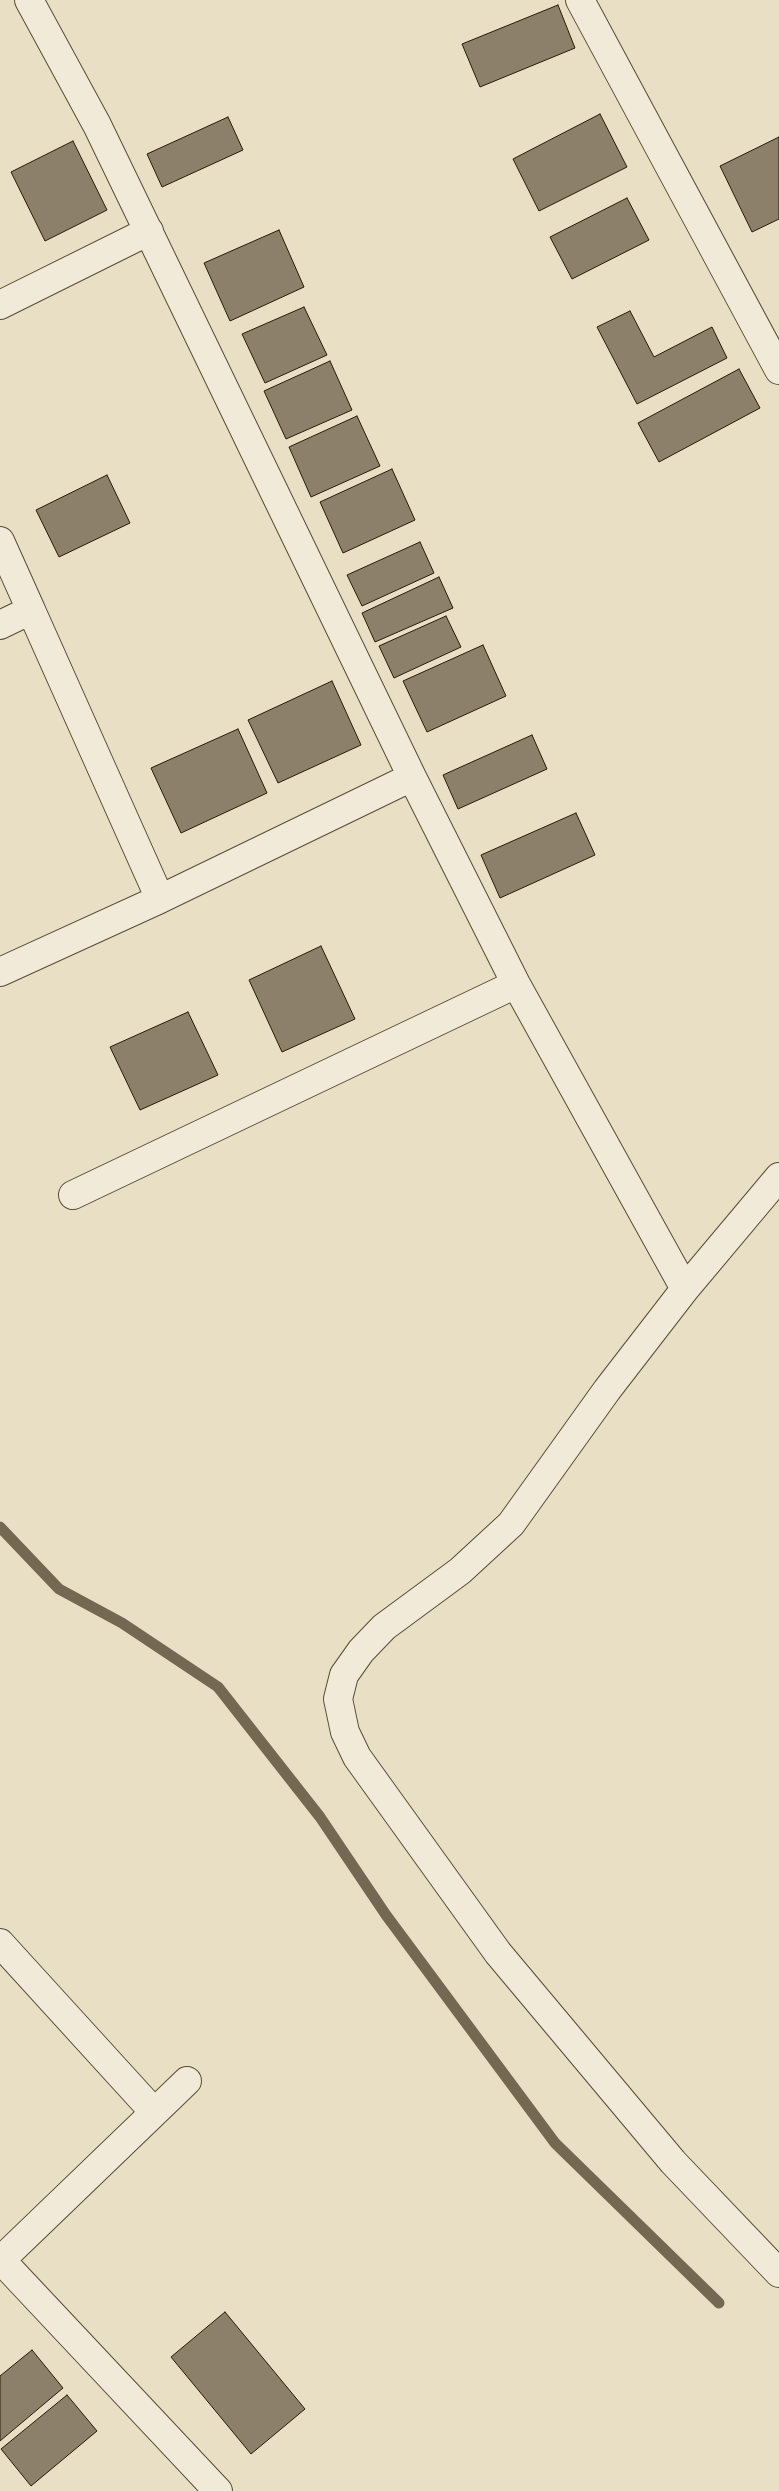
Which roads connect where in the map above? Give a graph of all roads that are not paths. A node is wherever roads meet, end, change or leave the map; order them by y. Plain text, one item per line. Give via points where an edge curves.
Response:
1 (29, 0) edge
2 (580, 0) edge
3 (150, 232) junction
4 (0, 305) edge
5 (779, 370) edge
6 (0, 541) edge
7 (31, 610) junction
8 (0, 625) edge
9 (412, 777) junction
10 (160, 899) junction
11 (0, 972) edge
12 (516, 984) junction
13 (779, 1177) edge
14 (73, 1195) dead end
15 (685, 1289) junction
16 (0, 1943) edge
17 (187, 2081) dead end
18 (154, 2112) junction
19 (0, 2261) edge
20 (779, 2273) edge
21 (218, 2491) edge

1 - 3 street via 98,125
2 - 5 street
3 - 4 street
3 - 9 street
6 - 7 street
7 - 8 street
7 - 10 street
9 - 10 street
9 - 12 street
10 - 11 street
12 - 14 street
12 - 15 street
13 - 15 street
15 - 20 street via 607,1390 511,1524 460,1571 379,1633 361,1651 344,1675 338,1699 345,1732 357,1757 498,1953 673,2162
16 - 18 street
17 - 18 street
18 - 19 street
19 - 21 street

